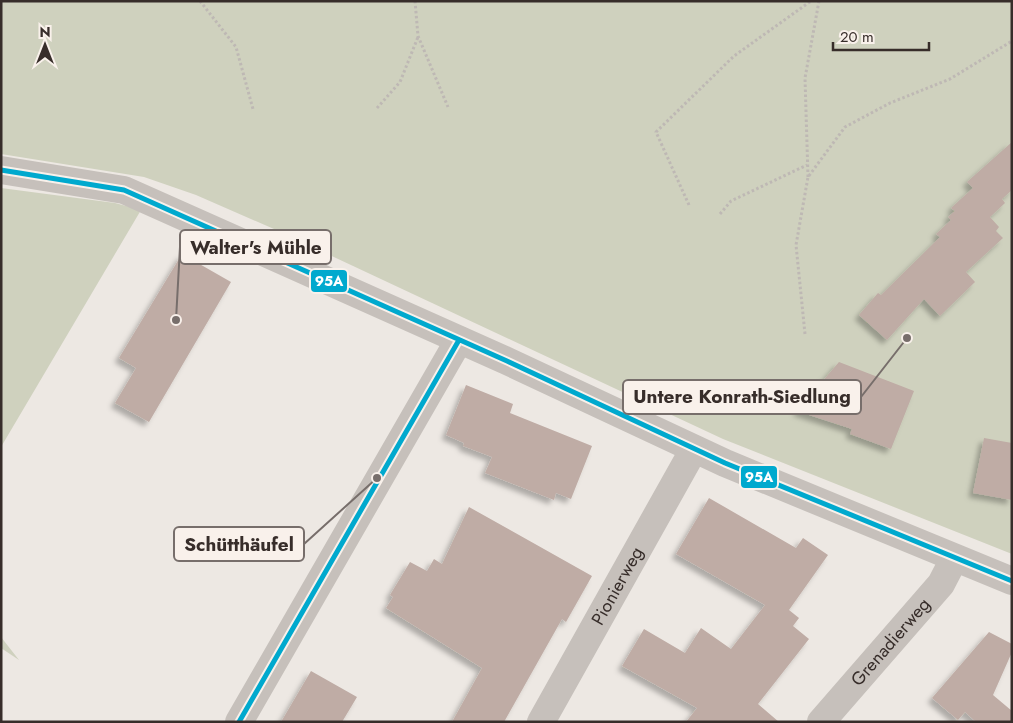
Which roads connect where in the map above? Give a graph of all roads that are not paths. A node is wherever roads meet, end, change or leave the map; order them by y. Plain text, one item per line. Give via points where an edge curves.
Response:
1 (1, 170) edge
2 (459, 340) junction
3 (694, 449) junction
4 (954, 559) junction
5 (1012, 581) edge
6 (239, 722) edge
7 (541, 722) edge
8 (821, 722) edge

1 - 2 street via 124,190
2 - 3 street
2 - 6 street
3 - 4 street
3 - 7 street, Pionierweg
4 - 5 street
4 - 8 street, Grenadierweg via 941,584

